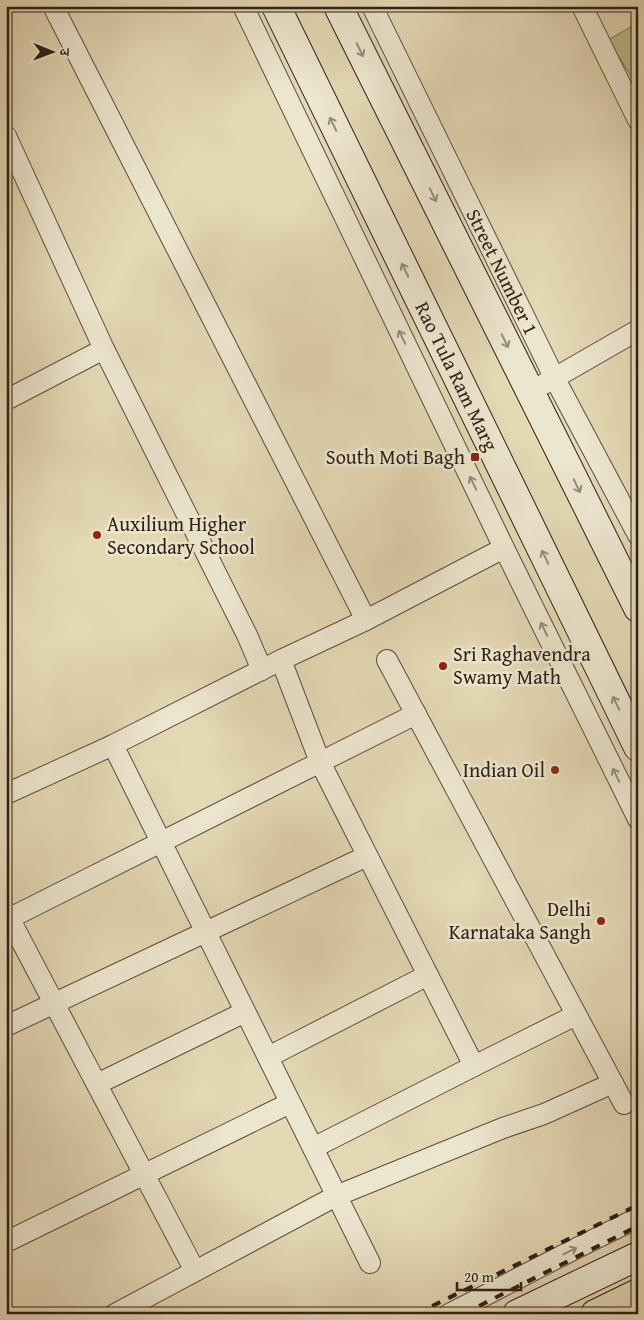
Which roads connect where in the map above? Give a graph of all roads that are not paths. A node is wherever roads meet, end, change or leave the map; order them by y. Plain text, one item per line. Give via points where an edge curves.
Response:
1 (53, 6) edge
2 (243, 6) edge
3 (276, 6) edge
4 (338, 6) edge
5 (372, 6) edge
6 (582, 6) edge
7 (638, 120) edge
8 (6, 136) edge
9 (638, 330) edge
10 (104, 349) junction
11 (554, 378) junction
12 (530, 392) junction
13 (6, 400) edge
14 (638, 535) edge
15 (504, 548) junction
16 (638, 608) edge
17 (366, 620) junction
18 (281, 660) junction
19 (386, 660) dead end
20 (262, 670) junction
21 (416, 714) junction
22 (114, 745) junction
23 (638, 747) edge
24 (320, 762) junction
25 (6, 794) edge
26 (638, 819) edge
27 (162, 842) junction
28 (367, 856) junction
29 (7, 917) edge
30 (206, 933) junction
31 (428, 975) junction
32 (55, 1004) junction
33 (246, 1012) junction
34 (576, 1015) junction
35 (6, 1026) edge
36 (268, 1057) junction
37 (474, 1066) junction
38 (613, 1083) junction
39 (97, 1084) junction
40 (290, 1103) junction
41 (624, 1104) dead end
42 (313, 1148) junction
43 (144, 1174) junction
44 (336, 1196) junction
45 (638, 1218) edge
46 (6, 1242) edge
47 (638, 1256) edge
48 (370, 1263) dead end
49 (195, 1271) junction
50 (638, 1293) edge
51 (115, 1314) edge
52 (449, 1314) edge
53 (517, 1314) edge
54 (595, 1314) edge

1 - 17 street
15 -> 2 street
23 -> 3 main road, Rao Tula Ram Marg
4 -> 12 main road
5 - 11 street, Street Number 1
6 - 7 street
8 - 10 street
9 - 11 street
10 - 13 street
10 - 20 street
11 - 12 street
11 - 14 street, Street Number 1
12 -> 16 main road
15 - 17 street
26 -> 15 street
17 - 18 street
18 - 20 street
18 - 24 street
19 - 21 street
20 - 22 street
21 - 24 street
21 - 34 street
22 - 25 street
22 - 27 street
24 - 27 street
24 - 28 street
27 - 29 street
27 - 30 street
28 - 30 street
28 - 31 street
29 - 32 street
30 - 32 street
30 - 33 street
31 - 36 street
31 - 37 street
32 - 35 street
32 - 39 street
33 - 36 street
33 - 39 street
34 - 37 street
34 - 38 street
36 - 40 street
37 - 42 street
38 - 41 street
38 - 44 street via 544,1114
39 - 43 street
40 - 42 street
40 - 43 street
42 - 44 street
43 - 46 street
43 - 49 street
44 - 48 street
44 - 49 street
52 -> 45 street
47 - 53 main road
49 - 51 street
50 - 54 main road

